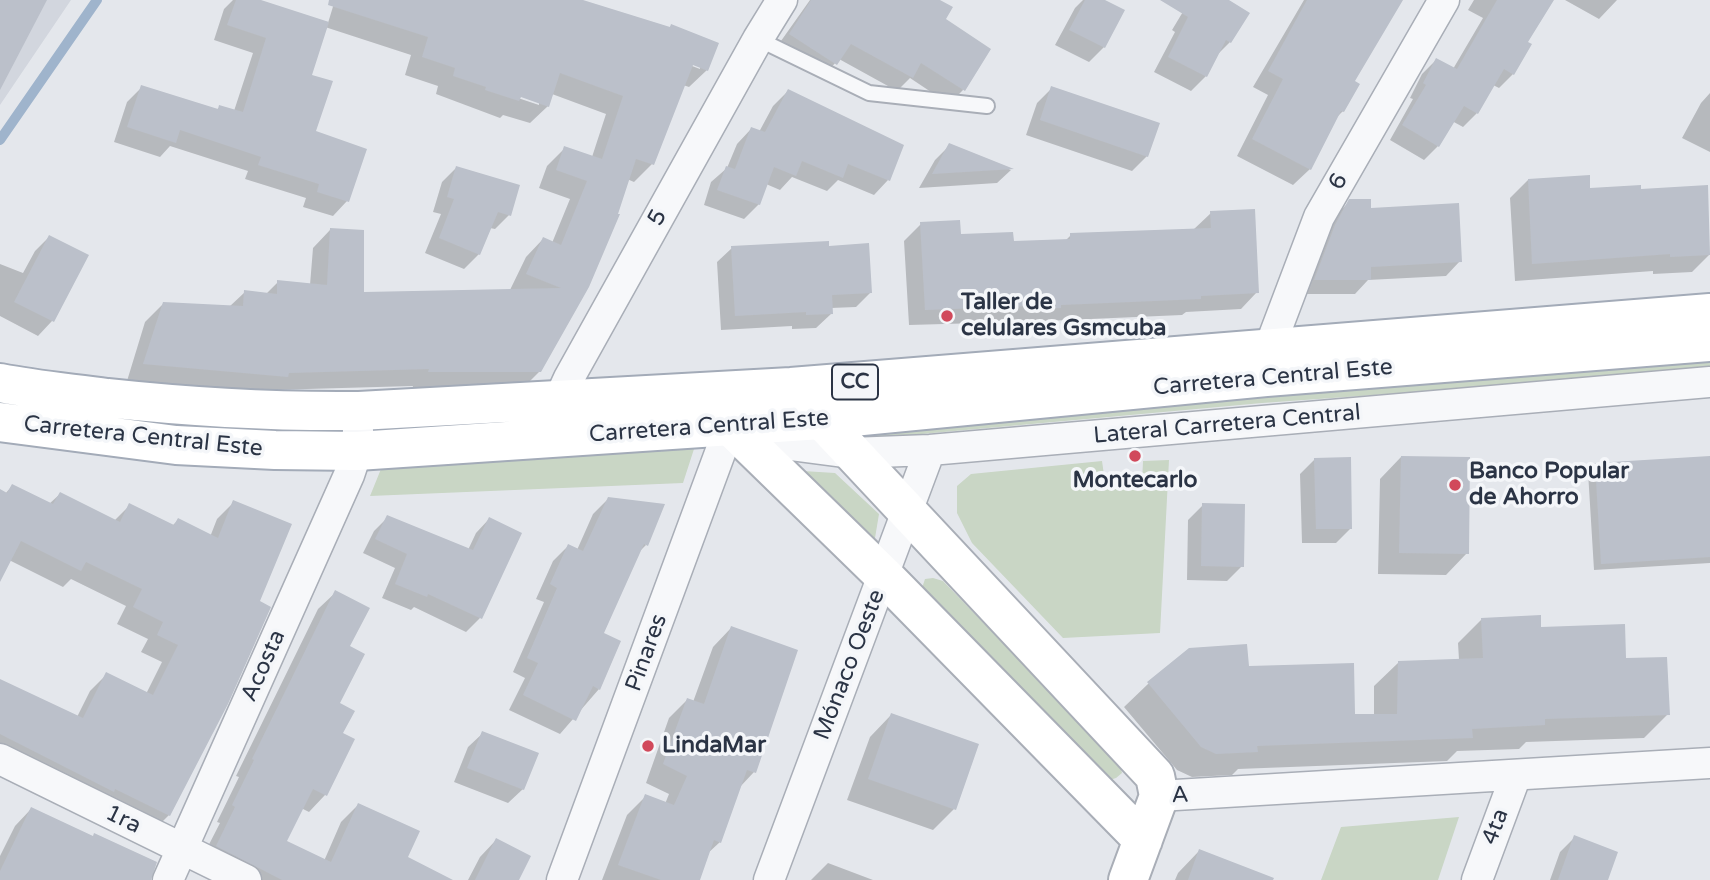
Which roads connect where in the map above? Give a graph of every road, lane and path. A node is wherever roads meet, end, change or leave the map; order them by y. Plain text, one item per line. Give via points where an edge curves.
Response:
1 (782, 0) edge
2 (1444, 0) edge
3 (758, 39) junction
4 (987, 106) dead end
5 (1702, 321) edge
6 (1268, 363) junction
7 (1710, 382) edge
8 (0, 383) edge
9 (792, 387) junction
10 (713, 392) junction
11 (559, 401) junction
12 (359, 411) junction
13 (821, 420) junction
14 (0, 422) edge
15 (737, 433) junction
16 (540, 440) junction
17 (930, 450) junction
18 (357, 451) junction
19 (851, 453) junction
20 (908, 510) junction
21 (884, 576) junction
22 (0, 759) edge
23 (1710, 763) edge
24 (1516, 775) junction
25 (1159, 796) junction
26 (1143, 840) junction
27 (183, 849) junction
28 (168, 880) edge
29 (246, 880) edge
30 (562, 880) edge
31 (769, 880) edge
32 (1128, 880) edge
33 (1477, 880) edge

1 - 3 street, 5
2 - 6 street, 6 via 1319,217
3 - 4 lane via 869,93
3 - 11 street, 5
5 - 6 main road, Carretera Central Este / CC
6 - 9 main road, Carretera Central Este / CC
6 - 13 main road, Carretera Central Este / CC
7 - 17 street, Lateral Carretera Central
8 - 12 main road, Carretera Central Este / CC via 182,406
9 - 10 main road, Carretera Central Este / CC
9 - 13 main road, A
10 - 11 main road, Carretera Central Este / CC
10 - 15 main road
11 - 12 main road, Carretera Central Este / CC
11 - 16 street, 5
12 - 18 street, Acosta
13 - 15 main road, Carretera Central Este / CC
13 - 19 main road, A
14 - 18 main road, Carretera Central Este / CC via 176,445
15 - 16 main road, Carretera Central Este / CC
15 - 19 street, Lateral Carretera Central
15 - 21 main road
15 - 30 street, Pinares
16 - 18 main road, Carretera Central Este / CC
17 - 19 street, Lateral Carretera Central
17 - 20 street, Mónaco Oeste
18 - 27 street, Acosta
19 - 20 main road, A
20 - 21 street, Mónaco Oeste
20 - 25 main road, A via 1154,776
21 - 26 main road
21 - 31 street, Mónaco Oeste
22 - 27 street, 1ra
23 - 24 street, A
24 - 25 street, A
24 - 33 street, 4ta
25 - 26 main road
26 - 32 main road
27 - 28 street, Acosta
27 - 29 street, 1ra

